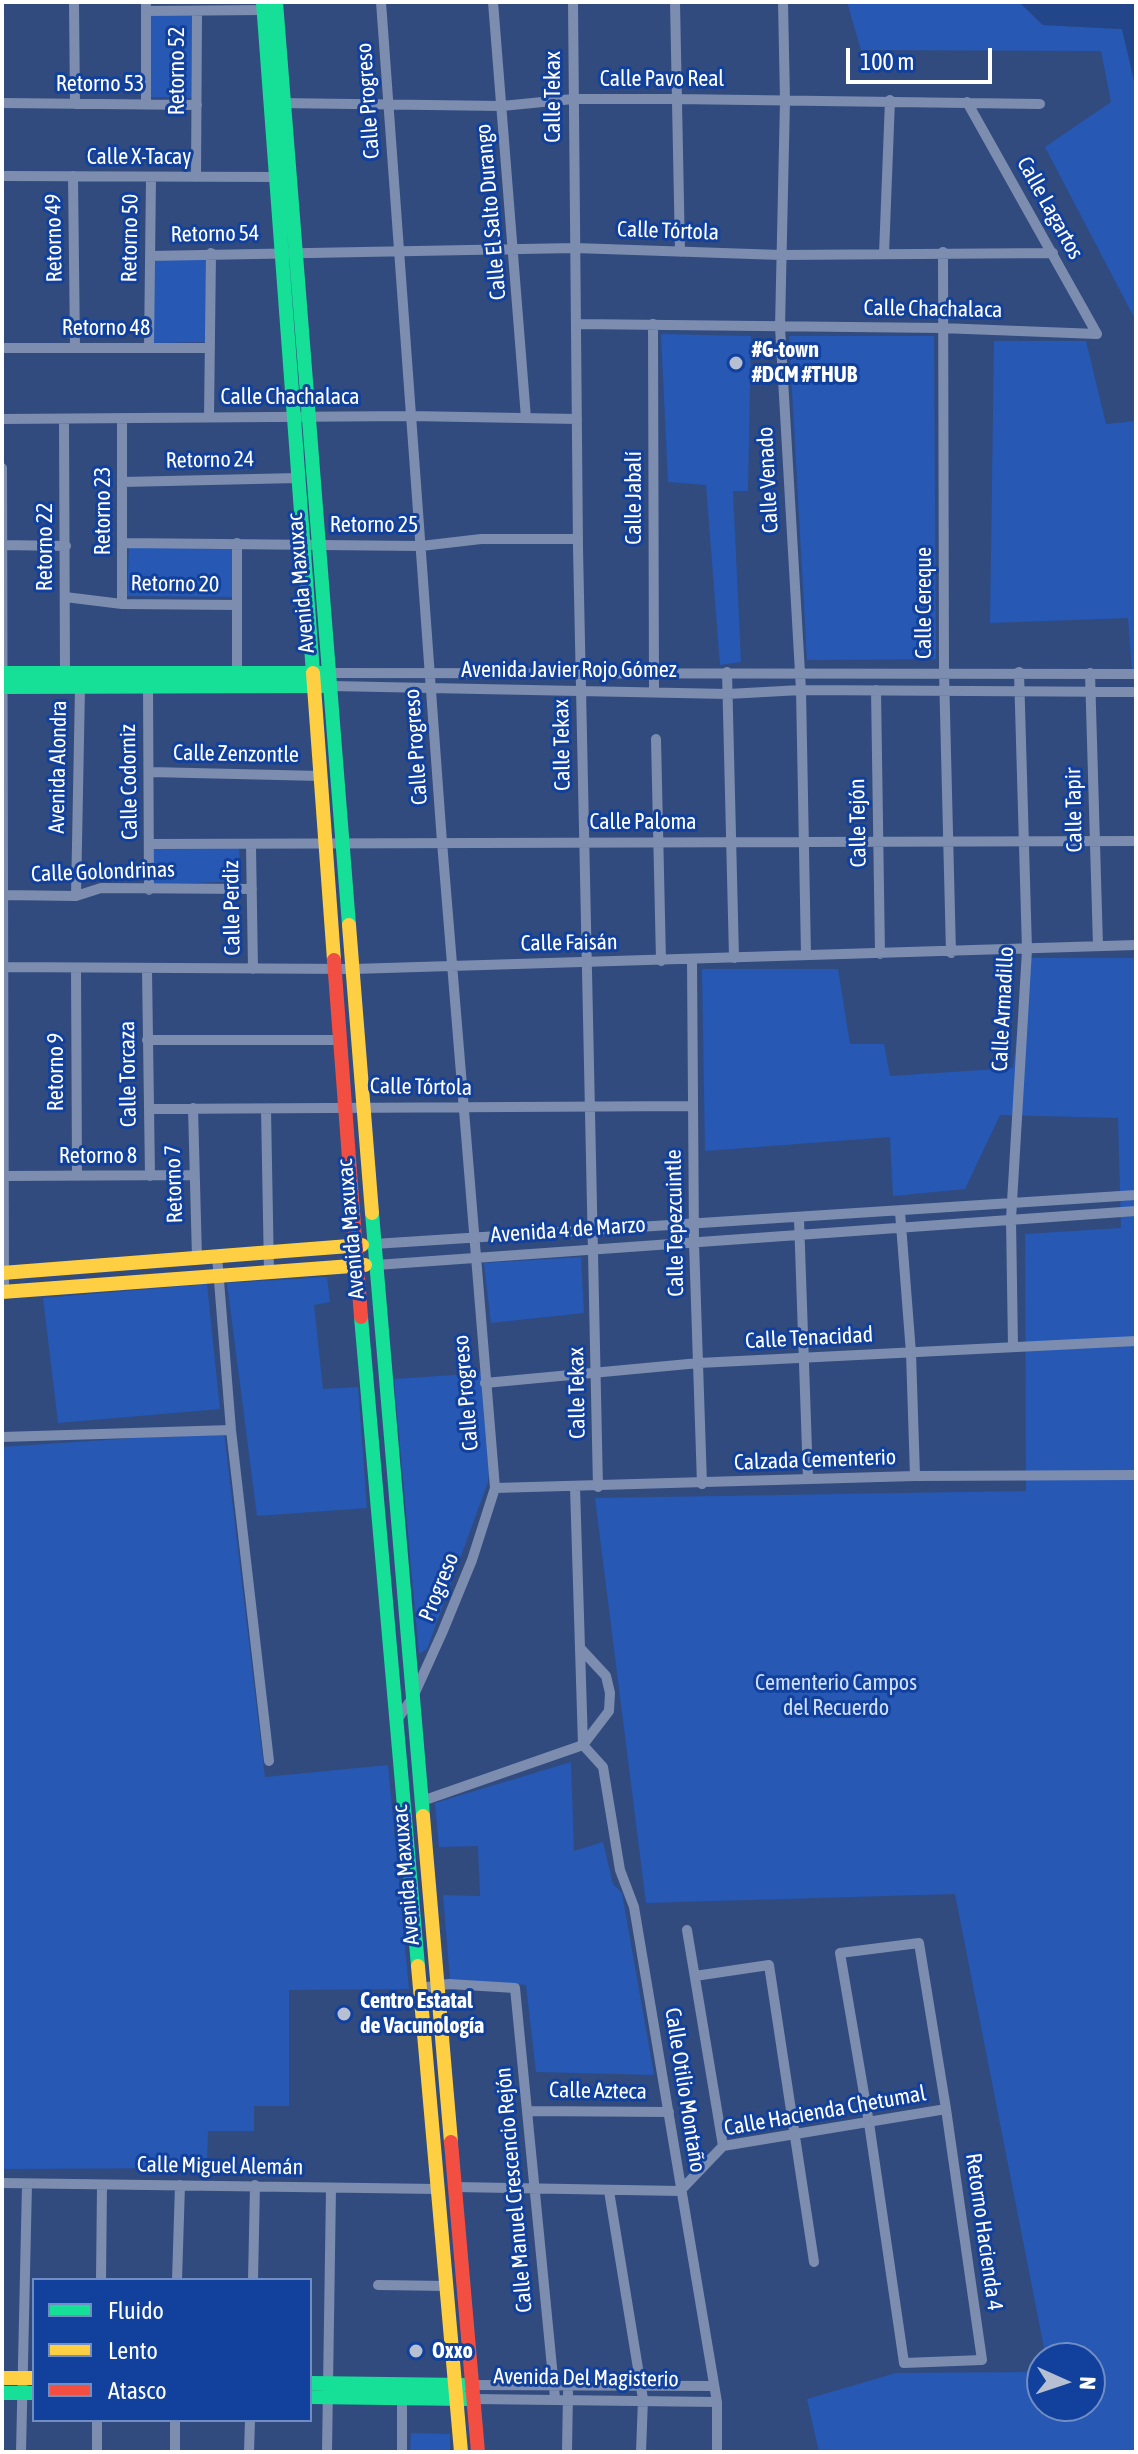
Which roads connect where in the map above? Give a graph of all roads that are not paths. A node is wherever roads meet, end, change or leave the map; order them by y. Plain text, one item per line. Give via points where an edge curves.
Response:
1 (74, 2) edge
2 (381, 2) edge
3 (493, 2) edge
4 (573, 2) edge
5 (675, 2) edge
6 (783, 2) edge
7 (268, 5) edge
8 (146, 6) edge
9 (197, 13) junction
10 (573, 99) junction
11 (676, 99) junction
12 (785, 100) junction
13 (890, 100) junction
14 (967, 102) junction
15 (2, 103) edge
16 (277, 103) junction
17 (75, 104) junction
18 (146, 104) junction
19 (1040, 104) dead end
20 (197, 105) junction
21 (389, 105) junction
22 (502, 106) junction
23 (2, 176) edge
24 (73, 176) junction
25 (151, 177) junction
26 (196, 177) junction
27 (276, 177) junction
28 (575, 248) junction
29 (515, 251) junction
30 (680, 252) junction
31 (943, 252) junction
32 (211, 253) junction
33 (289, 253) junction
34 (399, 253) junction
35 (1053, 253) junction
36 (884, 254) junction
37 (781, 255) junction
38 (150, 256) junction
39 (577, 324) junction
40 (653, 324) junction
41 (780, 327) junction
42 (941, 328) junction
43 (1097, 334) joint
44 (2, 348) edge
45 (75, 348) junction
46 (149, 348) junction
47 (210, 348) junction
48 (410, 416) junction
49 (209, 417) junction
50 (302, 417) junction
51 (526, 418) junction
52 (2, 419) edge
53 (122, 419) junction
54 (577, 419) junction
55 (64, 420) junction
56 (2, 468) edge
57 (298, 478) junction
58 (123, 482) junction
59 (578, 539) junction
60 (122, 543) junction
61 (237, 543) junction
62 (303, 544) junction
63 (320, 544) junction
64 (3, 545) edge
65 (66, 546) junction
66 (421, 546) junction
67 (65, 597) junction
68 (122, 604) junction
69 (237, 605) junction
70 (3, 609) edge
71 (326, 621) junction
72 (309, 623) junction
73 (580, 672) junction
74 (727, 672) junction
75 (799, 672) junction
76 (944, 672) junction
77 (1019, 672) junction
78 (2, 673) edge
79 (65, 673) junction
80 (237, 673) junction
81 (655, 673) junction
82 (1090, 673) junction
83 (431, 674) junction
84 (1136, 674) edge
85 (330, 679) junction
86 (148, 680) junction
87 (313, 680) junction
88 (2, 687) edge
89 (80, 687) junction
90 (801, 690) junction
91 (876, 690) junction
92 (432, 691) junction
93 (945, 691) junction
94 (581, 692) junction
95 (654, 692) junction
96 (1019, 692) junction
97 (1091, 692) junction
98 (1136, 692) edge
99 (728, 694) junction
100 (334, 729) junction
101 (317, 731) junction
102 (656, 739) dead end
103 (2, 754) edge
104 (150, 772) junction
105 (321, 776) junction
106 (803, 840) junction
107 (878, 840) junction
108 (950, 840) junction
109 (1025, 840) junction
110 (730, 841) junction
111 (1095, 841) junction
112 (1136, 841) edge
113 (442, 842) junction
114 (584, 842) junction
115 (659, 842) junction
116 (150, 844) junction
117 (343, 844) junction
118 (251, 846) junction
119 (326, 846) junction
120 (252, 889) junction
121 (149, 890) junction
122 (3, 895) edge
123 (76, 896) junction
124 (1136, 945) edge
125 (1098, 946) junction
126 (1027, 950) junction
127 (951, 953) junction
128 (880, 954) junction
129 (806, 955) junction
130 (734, 958) junction
131 (692, 960) junction
132 (661, 961) junction
133 (587, 963) junction
134 (452, 966) junction
135 (2, 967) edge
136 (76, 968) junction
137 (253, 969) junction
138 (335, 969) junction
139 (353, 969) junction
140 (147, 970) junction
141 (2, 1037) edge
142 (147, 1040) junction
143 (340, 1040) junction
144 (345, 1106) junction
145 (363, 1106) junction
146 (692, 1106) junction
147 (193, 1108) junction
148 (590, 1108) junction
149 (149, 1109) junction
150 (266, 1109) junction
151 (465, 1109) junction
152 (77, 1175) junction
153 (193, 1175) junction
154 (3, 1176) edge
155 (150, 1176) junction
156 (2, 1193) edge
157 (1136, 1195) edge
158 (1108, 1197) junction
159 (1012, 1203) junction
160 (1136, 1211) edge
161 (900, 1212) junction
162 (1111, 1213) junction
163 (799, 1219) junction
164 (1011, 1219) junction
165 (694, 1226) junction
166 (902, 1230) junction
167 (592, 1233) junction
168 (800, 1237) junction
169 (474, 1239) junction
170 (694, 1243) junction
171 (374, 1244) junction
172 (356, 1246) junction
173 (593, 1251) junction
174 (269, 1252) junction
175 (217, 1256) junction
176 (197, 1258) junction
177 (475, 1259) junction
178 (376, 1265) junction
179 (357, 1266) junction
180 (269, 1272) junction
181 (2, 1273) edge
182 (217, 1276) junction
183 (3, 1292) edge
184 (1136, 1341) edge
185 (1013, 1347) junction
186 (911, 1353) junction
187 (806, 1358) junction
188 (699, 1363) junction
189 (597, 1372) junction
190 (485, 1383) junction
191 (231, 1430) junction
192 (2, 1437) edge
193 (1136, 1475) edge
194 (915, 1476) junction
195 (808, 1479) junction
196 (702, 1484) junction
197 (575, 1487) junction
198 (598, 1487) junction
199 (495, 1488) junction
200 (581, 1649) junction
201 (413, 1697) junction
202 (397, 1720) junction
203 (583, 1745) junction
204 (269, 1761) dead end
205 (422, 1801) junction
206 (687, 1930) dead end
207 (695, 1976) junction
208 (438, 1985) junction
209 (420, 1988) junction
210 (946, 2109) junction
211 (527, 2111) junction
212 (669, 2112) junction
213 (869, 2123) junction
214 (797, 2135) junction
215 (723, 2146) junction
216 (2, 2183) edge
217 (27, 2184) junction
218 (102, 2185) junction
219 (180, 2185) junction
220 (255, 2185) junction
221 (455, 2187) junction
222 (331, 2188) junction
223 (438, 2189) junction
224 (533, 2189) junction
225 (609, 2191) junction
226 (680, 2191) junction
227 (814, 2262) dead end
228 (101, 2278) edge
229 (177, 2278) edge
230 (253, 2278) edge
231 (378, 2285) dead end
232 (447, 2286) junction
233 (2, 2378) edge
234 (312, 2384) edge
235 (28, 2386) edge
236 (569, 2386) junction
237 (638, 2386) junction
238 (712, 2386) junction
239 (327, 2390) junction
240 (402, 2391) junction
241 (456, 2392) junction
242 (473, 2392) junction
243 (2, 2393) edge
244 (554, 2393) junction
245 (312, 2396) edge
246 (568, 2398) junction
247 (643, 2399) junction
248 (717, 2402) junction
249 (97, 2422) edge
250 (175, 2422) edge
251 (250, 2422) edge
252 (21, 2452) edge
253 (97, 2452) edge
254 (175, 2452) edge
255 (249, 2452) edge
256 (327, 2452) edge
257 (402, 2452) edge
258 (461, 2452) edge
259 (478, 2452) edge
260 (567, 2452) edge
261 (641, 2452) edge
262 (717, 2452) edge

1 - 17 street
2 - 21 street, Calle Progreso
3 - 22 street, Calle El Salto Durango
4 - 10 street, Calle Tekax
5 - 11 street
6 - 12 street, Calle Venado
7 - 9 street
7 - 16 main road, Avenida Maxuxac
8 - 9 street
8 - 18 street
9 - 20 street, Retorno 52
10 - 11 street, Calle Pavo Real
10 - 22 street, Calle Pavo Real
10 - 28 street, Calle Tekax
11 - 12 street, Calle Pavo Real
11 - 30 street
12 - 13 street, Calle Pavo Real
12 - 37 street, Calle Venado
13 - 14 street, Calle Pavo Real
13 - 36 street
14 - 19 street, Calle Pavo Real
14 - 35 street, Calle Lagartos
15 - 17 street, Retorno 53
16 - 21 street, Calle Pavo Real
16 - 27 main road, Avenida Maxuxac
16 - 33 main road, Avenida Maxuxac
17 - 18 street, Retorno 53
18 - 20 street, Retorno 53
20 - 26 street, Retorno 52
21 - 22 street, Calle Pavo Real
21 - 34 street, Calle Progreso
22 - 29 street, Calle El Salto Durango
23 - 24 street, Calle X-Tacay
24 - 25 street, Calle X-Tacay
24 - 45 street, Retorno 49
25 - 26 street, Calle X-Tacay
25 - 38 street, Retorno 50
26 - 27 street, Calle X-Tacay
27 - 33 main road, Avenida Maxuxac
28 - 29 street, Calle Tórtola
28 - 30 street, Calle Tórtola
28 - 39 street, Calle Tekax
29 - 34 street, Calle Tórtola
29 - 51 street, Calle El Salto Durango
30 - 37 street, Calle Tórtola
31 - 35 street, Calle Tórtola
31 - 36 street, Calle Tórtola
31 - 42 street, Calle Cereque
32 - 33 street, Retorno 54
32 - 38 street, Retorno 54
32 - 47 street
33 - 34 street, Calle Tórtola
33 - 50 main road, Avenida Maxuxac
34 - 48 street, Calle Progreso
35 - 43 street, Calle Lagartos
36 - 37 street, Calle Tórtola
37 - 41 street, Calle Venado
38 - 46 street, Retorno 50
39 - 40 street, Calle Chachalaca
39 - 54 street, Calle Tekax
40 - 41 street, Calle Chachalaca
40 - 81 street, Calle Jabalí
41 - 42 street, Calle Chachalaca
41 - 75 street, Calle Venado
42 - 43 street, Calle Chachalaca
42 - 76 street, Calle Cereque
44 - 45 street, Retorno 48
45 - 46 street, Retorno 48
46 - 47 street, Retorno 48
47 - 49 street
48 - 50 street, Calle Chachalaca
48 - 51 street, Calle Chachalaca
48 - 66 street, Calle Progreso
49 - 50 street, Calle Chachalaca
49 - 53 street, Calle Chachalaca
50 - 57 main road, Avenida Maxuxac
50 - 63 main road, Avenida Maxuxac
51 - 54 street, Calle Chachalaca
52 - 55 street, Calle Chachalaca
53 - 55 street, Calle Chachalaca
53 - 58 street, Retorno 23
54 - 59 street, Calle Tekax
55 - 65 street, Retorno 22
56 - 64 street
57 - 58 street, Retorno 24
57 - 62 main road, Avenida Maxuxac
58 - 60 street, Retorno 23
59 - 66 street, Retorno 25 via 481,539
59 - 73 street, Calle Tekax
60 - 61 street, Retorno 25
60 - 68 street, Retorno 23
61 - 62 street, Retorno 25
61 - 69 street
62 - 63 street, Retorno 25
62 - 72 main road, Avenida Maxuxac
63 - 66 street, Retorno 25
63 - 71 main road, Avenida Maxuxac
64 - 65 street
64 - 70 street
65 - 67 street, Retorno 22
66 - 83 street, Calle Progreso
67 - 68 street, Retorno 20
67 - 79 street, Retorno 22
68 - 69 street, Retorno 20
69 - 80 street
70 - 78 street
71 - 72 main road
71 - 85 main road, Avenida Maxuxac
72 - 87 main road, Avenida Maxuxac
73 - 81 street, Avenida Javier Rojo Gómez
73 - 83 street, Avenida Javier Rojo Gómez
73 - 94 street, Calle Tekax
74 - 75 street, Avenida Javier Rojo Gómez
74 - 81 street, Avenida Javier Rojo Gómez
74 - 99 street
75 - 76 street, Avenida Javier Rojo Gómez
75 - 90 street, Calle Venado
76 - 77 street, Avenida Javier Rojo Gómez
76 - 93 street, Calle Cereque
77 - 82 street, Avenida Javier Rojo Gómez
77 - 96 street, Calle Armadillo
78 - 79 main road, Avenida Javier Rojo Gómez
78 - 88 street
79 - 86 main road, Avenida Javier Rojo Gómez
80 - 86 main road, Avenida Javier Rojo Gómez
80 - 87 main road, Avenida Javier Rojo Gómez
81 - 95 street, Calle Jabalí
82 - 84 street, Avenida Javier Rojo Gómez
82 - 97 street, Calle Tapir
83 - 85 street, Avenida Javier Rojo Gómez
83 - 92 street, Calle Progreso
85 - 87 main road, Avenida Javier Rojo Gómez
85 - 92 street, Avenida Javier Rojo Gómez
85 - 100 main road, Avenida Maxuxac
86 - 87 main road, Avenida Javier Rojo Gómez
86 - 89 main road, Avenida Javier Rojo Gómez
86 - 104 street, Calle Codorniz
87 - 101 main road, Avenida Maxuxac
88 - 89 main road, Avenida Javier Rojo Gómez
88 - 103 street
89 - 123 street, Avenida Alondra
90 - 91 street, Avenida Javier Rojo Gómez
90 - 99 street, Avenida Javier Rojo Gómez
90 - 106 street, Calle Venado
91 - 93 street, Avenida Javier Rojo Gómez
91 - 107 street, Calle Tejón
92 - 94 street, Avenida Javier Rojo Gómez
92 - 113 street, Calle Progreso
93 - 96 street, Avenida Javier Rojo Gómez
93 - 108 street, Calle Cereque
94 - 95 street, Avenida Javier Rojo Gómez
94 - 114 street, Calle Tekax
95 - 99 street, Avenida Javier Rojo Gómez
96 - 97 street, Avenida Javier Rojo Gómez
96 - 109 street, Calle Armadillo
97 - 98 street, Avenida Javier Rojo Gómez
97 - 111 street, Calle Tapir
99 - 110 street
100 - 101 main road
100 - 117 main road, Avenida Maxuxac
101 - 105 main road, Avenida Maxuxac
102 - 115 street
103 - 122 street
104 - 105 street, Calle Zenzontle
104 - 116 street, Calle Codorniz
105 - 119 main road, Avenida Maxuxac
106 - 107 street, Calle Paloma
106 - 110 street, Calle Paloma
106 - 129 street, Calle Venado
107 - 108 street, Calle Paloma
107 - 128 street, Calle Tejón
108 - 109 street, Calle Paloma
108 - 127 street, Calle Cereque
109 - 111 street, Calle Paloma
109 - 126 street, Calle Armadillo
110 - 115 street, Calle Paloma
110 - 130 street
111 - 112 street, Calle Paloma
111 - 125 street, Calle Tapir
113 - 114 street, Calle Paloma
113 - 117 street, Calle Paloma
113 - 134 street, Calle Progreso
114 - 115 street, Calle Paloma
114 - 133 street, Calle Tekax
115 - 132 street
116 - 118 street, Calle Paloma
116 - 121 street, Calle Codorniz
117 - 119 street, Calle Paloma
117 - 139 main road, Avenida Maxuxac
118 - 119 street, Calle Paloma
118 - 120 street, Calle Perdiz
119 - 138 main road, Avenida Maxuxac
120 - 121 street, Calle Golondrinas
120 - 137 street, Calle Perdiz
121 - 123 street, Calle Golondrinas via 101,888
122 - 123 street, Calle Golondrinas
122 - 135 street
124 - 125 street, Calle Faisán
125 - 126 street, Calle Faisán
126 - 127 street, Calle Faisán
126 - 159 street, Calle Armadillo
127 - 128 street, Calle Faisán
128 - 129 street, Calle Faisán
129 - 130 street, Calle Faisán
130 - 131 street, Calle Faisán
131 - 132 street, Calle Faisán
131 - 146 street, Calle Tepezcuintle
132 - 133 street, Calle Faisán
133 - 134 street, Calle Faisán
133 - 148 street, Calle Tekax
134 - 139 street, Calle Faisán
134 - 151 street, Calle Progreso
135 - 136 street, Calle Faisán
135 - 141 street
136 - 140 street, Calle Faisán
136 - 152 street, Retorno 9
137 - 138 street, Calle Faisán
137 - 140 street, Calle Faisán
138 - 139 street, Calle Faisán
138 - 143 main road, Avenida Maxuxac
139 - 145 main road, Avenida Maxuxac
140 - 142 street, Calle Torcaza
141 - 154 street
142 - 143 street
142 - 149 street, Calle Torcaza
143 - 144 main road, Avenida Maxuxac
144 - 145 street, Calle Tórtola
144 - 150 street, Calle Tórtola
144 - 172 main road, Avenida Maxuxac
145 - 151 street, Calle Tórtola
145 - 171 main road, Avenida Maxuxac
146 - 148 street, Calle Tórtola
146 - 165 street, Calle Tepezcuintle
147 - 149 street, Calle Tórtola
147 - 150 street, Calle Tórtola
147 - 153 street, Retorno 7
148 - 151 street, Calle Tórtola
148 - 167 street, Calle Tekax
149 - 155 street, Calle Torcaza
150 - 174 street
151 - 169 street, Calle Progreso
152 - 154 street, Retorno 8
152 - 155 street, Retorno 8
153 - 155 street, Retorno 8
153 - 176 street, Retorno 7
154 - 156 street
156 - 181 street
157 - 158 street, Avenida 4 de Marzo
158 - 159 street, Avenida 4 de Marzo
158 - 162 street
159 - 161 street, Avenida 4 de Marzo
159 - 164 street, Calle Armadillo
160 - 162 street, Avenida 4 de Marzo
161 - 163 street, Avenida 4 de Marzo
161 - 166 street
162 - 164 street, Avenida 4 de Marzo
163 - 165 street, Avenida 4 de Marzo
163 - 168 street
164 - 166 street, Avenida 4 de Marzo
164 - 185 street, Calle Armadillo
165 - 167 street, Avenida 4 de Marzo
165 - 170 street, Calle Tepezcuintle
166 - 168 street, Avenida 4 de Marzo
166 - 186 street
167 - 169 street, Avenida 4 de Marzo
167 - 173 street, Calle Tekax
168 - 170 street, Avenida 4 de Marzo
168 - 187 street
169 - 171 street, Avenida 4 de Marzo
169 - 177 street, Calle Progreso
170 - 173 street, Avenida 4 de Marzo
170 - 188 street, Calle Tepezcuintle
171 - 172 main road, Avenida 4 de Marzo
171 - 178 main road, Avenida Maxuxac
172 - 174 main road, Avenida 4 de Marzo
172 - 179 main road, Avenida Maxuxac
173 - 177 street, Avenida 4 de Marzo
173 - 189 street, Calle Tekax
174 - 175 main road, Avenida 4 de Marzo
174 - 180 street
175 - 176 main road, Avenida 4 de Marzo
175 - 182 street
176 - 181 main road, Avenida 4 de Marzo
177 - 178 street, Avenida 4 de Marzo
177 - 190 street, Calle Progreso
178 - 179 main road, Avenida 4 de Marzo
178 - 201 main road, Avenida Maxuxac
179 - 180 main road, Avenida 4 de Marzo
179 - 202 main road, Avenida Maxuxac
180 - 182 main road, Avenida 4 de Marzo
181 - 183 street
182 - 183 main road, Avenida 4 de Marzo
182 - 191 street
184 - 185 street, Calle Tenacidad
185 - 186 street, Calle Tenacidad
186 - 187 street, Calle Tenacidad
186 - 194 street
187 - 188 street, Calle Tenacidad
187 - 195 street
188 - 189 street, Calle Tenacidad
188 - 196 street, Calle Tepezcuintle
189 - 190 street, Calle Tenacidad
189 - 198 street, Calle Tekax
190 - 199 street, Calle Progreso
191 - 192 street
191 - 204 street
193 - 194 street, Calzada Cementerio
194 - 195 street, Calzada Cementerio
195 - 196 street, Calzada Cementerio
196 - 198 street, Calzada Cementerio
197 - 198 street, Calzada Cementerio
197 - 199 street, Calzada Cementerio
197 - 200 street
199 - 201 street, Progreso via 472,1560
200 - 203 street
200 - 203 street via 606,1676 610,1693 609,1711
201 - 202 street, Progreso
201 - 205 main road, Avenida Maxuxac
202 - 209 main road, Avenida Maxuxac
203 - 205 street
203 - 212 street, Calle Otilio Montaño via 603,1767 620,1870 634,1907
205 - 208 main road, Avenida Maxuxac
206 - 207 street
207 - 214 street via 769,1965
207 - 215 street
208 - 209 street
208 - 211 street, Calle Manuel Crescencio Rejón via 515,1988
208 - 221 main road, Avenida Maxuxac
209 - 223 main road, Avenida Maxuxac
210 - 213 street, Calle Hacienda Chetumal
210 - 213 street, Retorno Hacienda 4 via 919,1943 840,1953
210 - 213 street, Retorno Hacienda 4 via 982,2360 904,2363
211 - 212 street, Calle Azteca
211 - 224 street, Calle Manuel Crescencio Rejón
212 - 226 street, Calle Otilio Montaño
213 - 214 street, Calle Hacienda Chetumal
214 - 215 street, Calle Hacienda Chetumal
214 - 227 street
215 - 226 street, Calle Hacienda Chetumal
216 - 217 street, Calle Miguel Alemán
217 - 218 street, Calle Miguel Alemán
217 - 235 street
218 - 219 street, Calle Miguel Alemán
218 - 228 street
219 - 220 street, Calle Miguel Alemán
219 - 229 street
220 - 222 street, Calle Miguel Alemán
220 - 230 street
221 - 224 street
221 - 242 main road, Avenida Maxuxac
222 - 223 street, Calle Miguel Alemán
222 - 239 street
223 - 232 main road, Avenida Maxuxac
224 - 225 street
224 - 244 street, Calle Manuel Crescencio Rejón
225 - 226 street
225 - 237 street
226 - 238 street, Calle Otilio Montaño
231 - 232 street
232 - 241 main road, Avenida Maxuxac
233 - 235 main road
234 - 239 main road, Avenida Del Magisterio
235 - 243 main road
235 - 252 street
236 - 237 street, Avenida Del Magisterio
236 - 244 street, Avenida Del Magisterio
236 - 246 street
237 - 238 street, Avenida Del Magisterio
237 - 247 street
238 - 248 street, Calle Otilio Montaño
239 - 240 main road, Avenida Del Magisterio
239 - 245 main road, Avenida Del Magisterio
239 - 256 street
240 - 241 main road, Avenida Del Magisterio
240 - 257 street
241 - 242 main road, Avenida Del Magisterio
241 - 258 main road, Avenida Maxuxac
242 - 244 street, Avenida Del Magisterio
242 - 259 main road, Avenida Maxuxac
244 - 246 street, Avenida Del Magisterio
246 - 247 street, Avenida Del Magisterio
246 - 260 street
247 - 248 street, Avenida Del Magisterio
247 - 261 street
248 - 262 street, Calle Otilio Montaño
249 - 253 street
250 - 254 street
251 - 255 street

